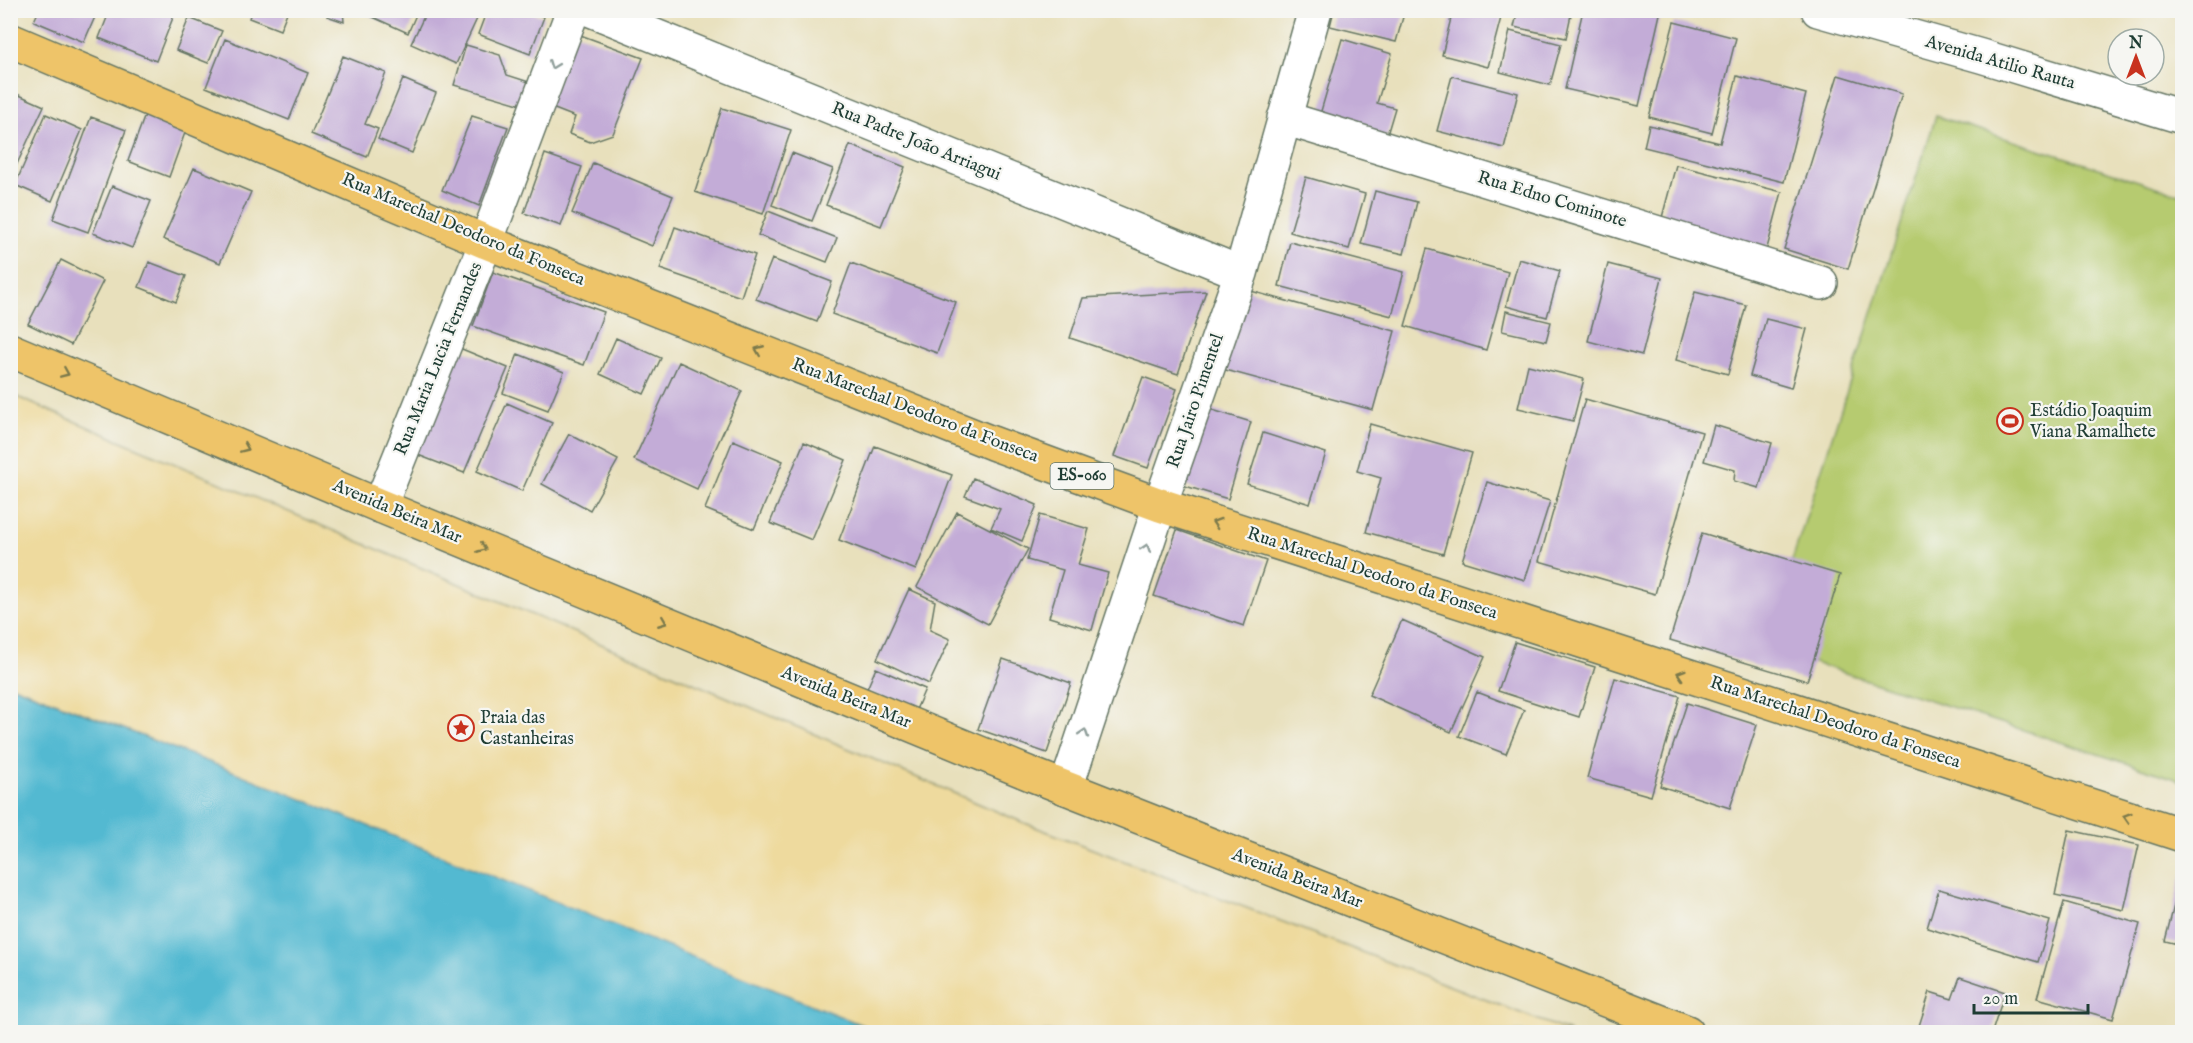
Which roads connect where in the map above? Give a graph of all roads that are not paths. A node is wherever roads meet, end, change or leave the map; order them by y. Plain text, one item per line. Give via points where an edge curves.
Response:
1 (573, 10) edge
2 (591, 10) edge
3 (1315, 10) edge
4 (1818, 10) edge
5 (10, 40) edge
6 (2182, 117) edge
7 (1284, 118) junction
8 (486, 242) junction
9 (1241, 273) junction
10 (1821, 283) dead end
11 (10, 351) edge
12 (1160, 505) junction
13 (380, 506) junction
14 (1066, 788) junction
15 (2182, 835) edge
16 (1687, 1032) edge

1 -> 8 street, Rua Maria Lucia Fernandes
2 - 9 street, Rua Padre João Arriagui
3 - 7 street, Rua Jairo Pimentel
4 - 6 street, Avenida Atilio Rauta
5 - 8 main road, Rua Marechal Deodoro da Fonseca / ES-060
7 - 9 street, Rua Jairo Pimentel
7 - 10 street, Rua Edno Cominote
12 -> 8 main road, Rua Marechal Deodoro da Fonseca / ES-060
8 - 13 street, Rua Maria Lucia Fernandes
9 - 12 street, Rua Jairo Pimentel
11 -> 13 main road, Avenida Beira Mar
14 -> 12 street, Rua Jairo Pimentel
15 -> 12 main road, Rua Marechal Deodoro da Fonseca / ES-060
13 -> 14 main road, Avenida Beira Mar
14 - 16 main road, Avenida Beira Mar

